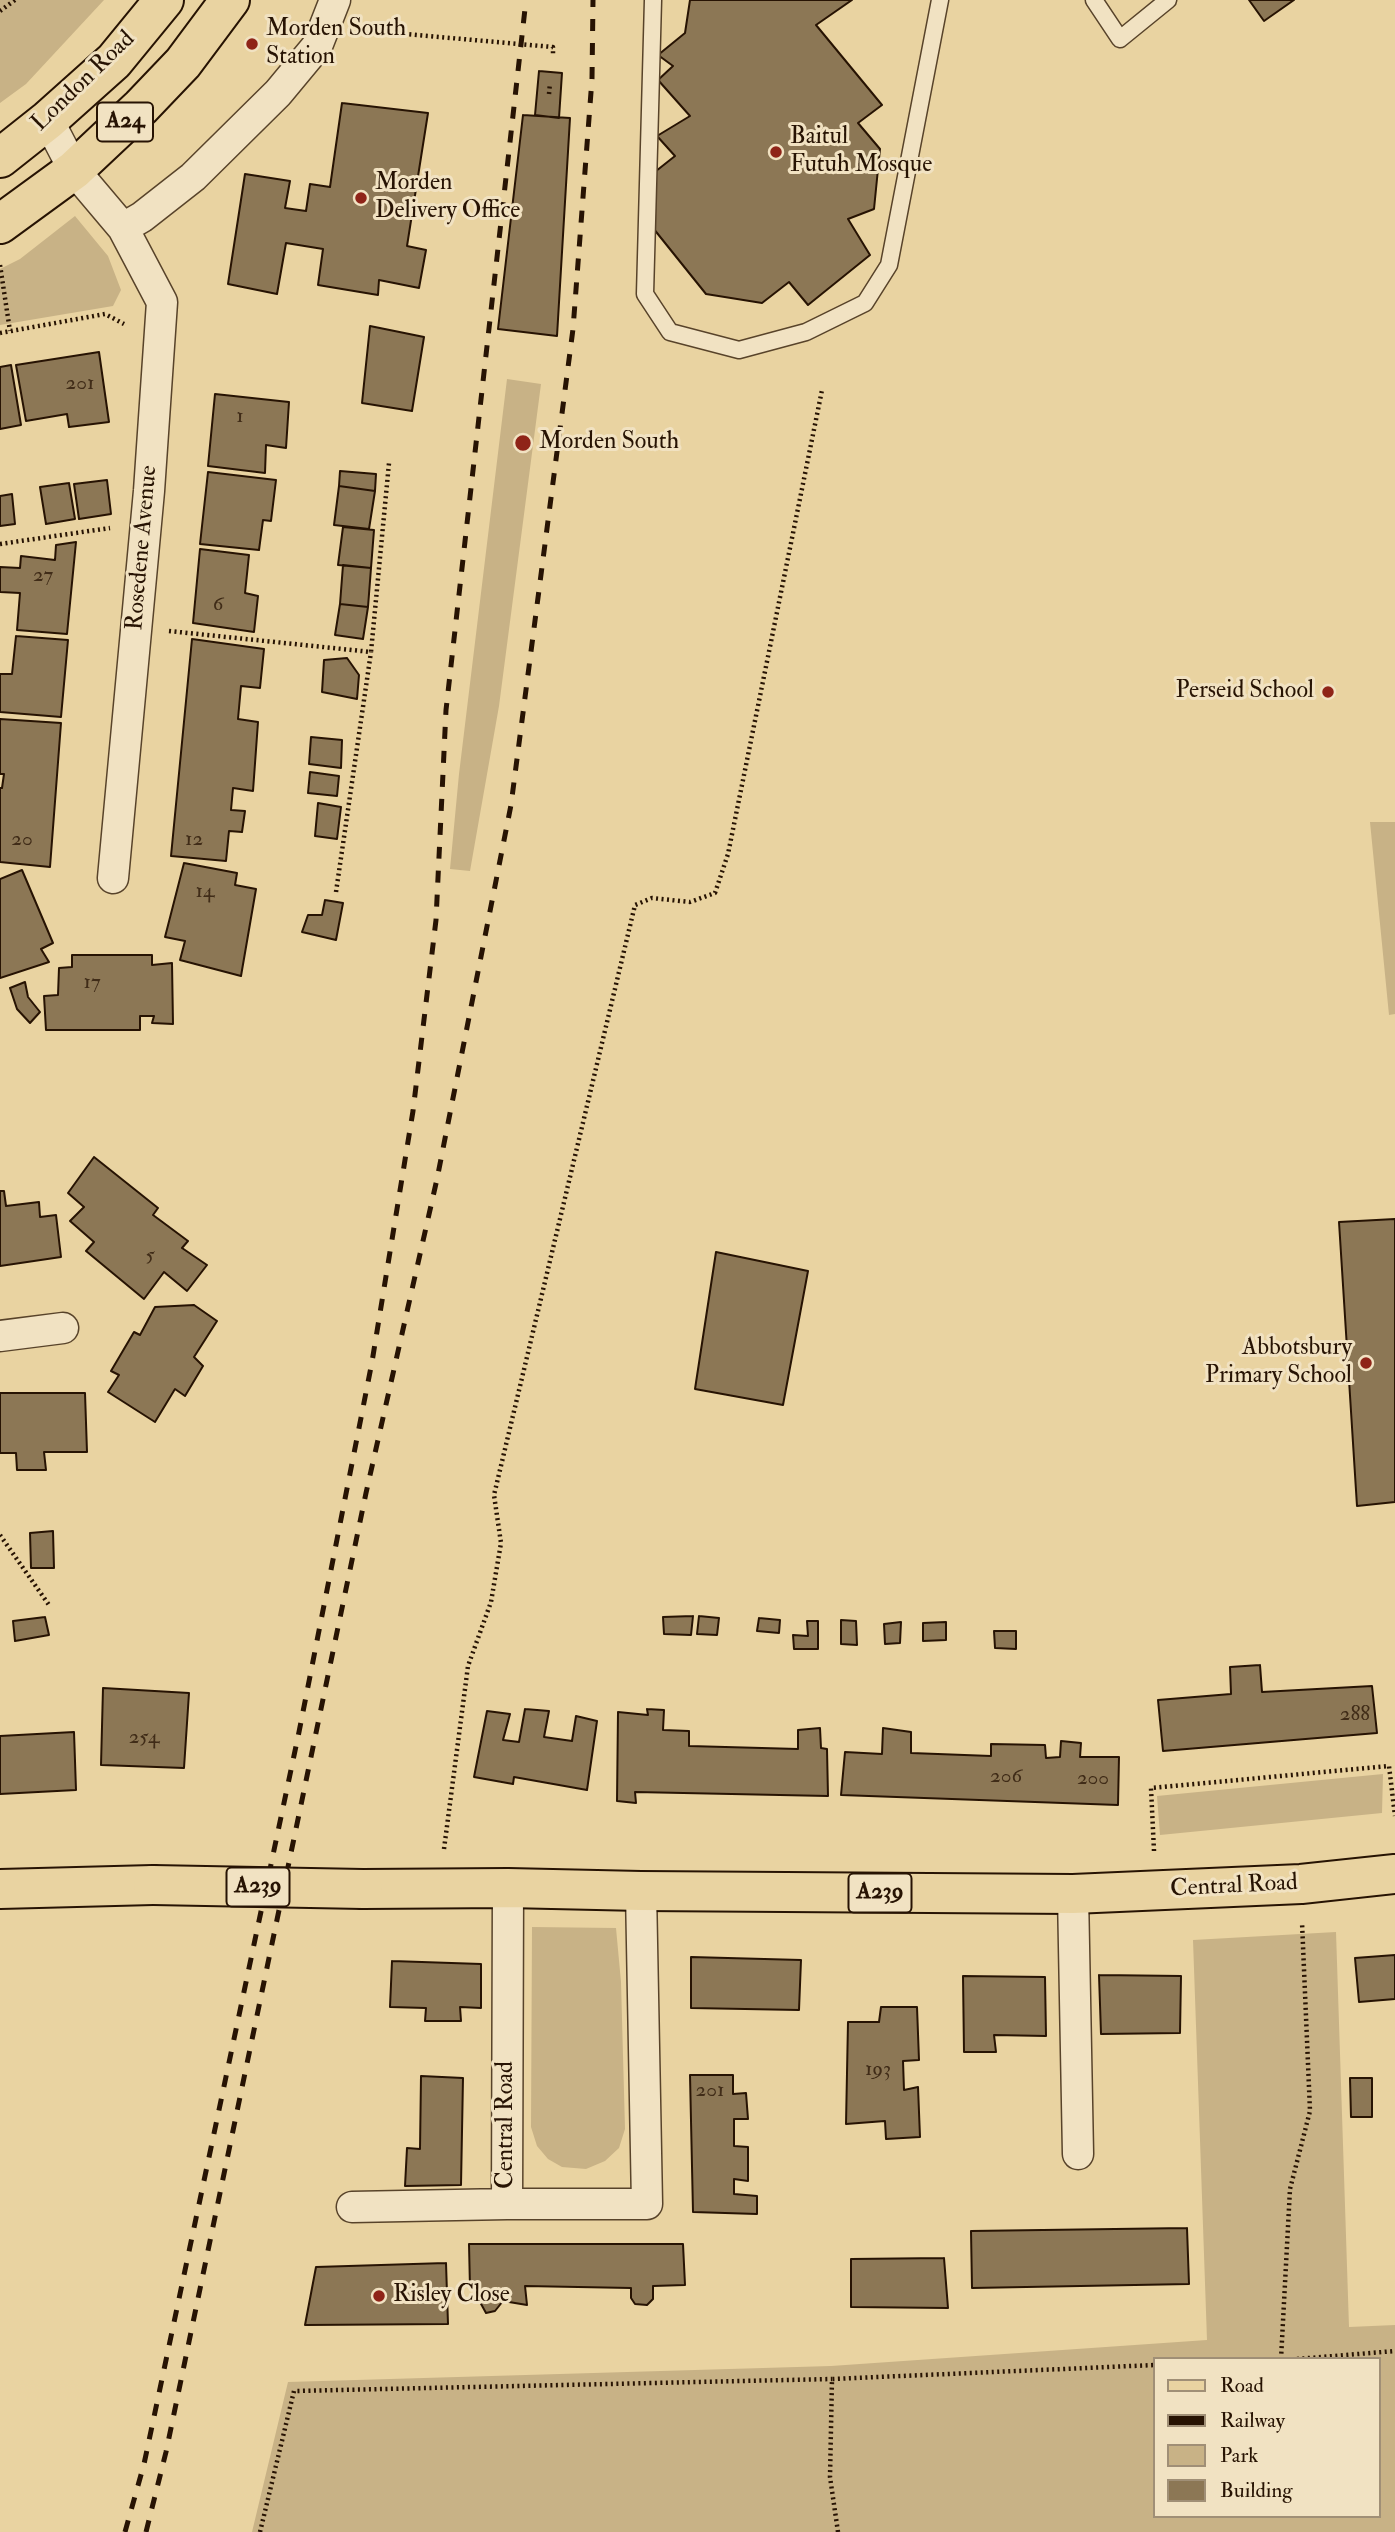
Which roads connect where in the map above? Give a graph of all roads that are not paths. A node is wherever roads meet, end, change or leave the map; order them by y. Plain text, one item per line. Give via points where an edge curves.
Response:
1 (163, 0) edge
2 (230, 0) edge
3 (335, 0) edge
4 (653, 0) edge
5 (940, 0) edge
6 (1094, 0) edge
7 (1168, 0) edge
8 (48, 120) junction
9 (0, 158) edge
10 (74, 170) junction
11 (0, 224) edge
12 (123, 228) junction
13 (113, 878) dead end
14 (63, 1328) dead end
15 (0, 1336) edge
16 (1395, 1874) edge
17 (508, 1888) junction
18 (0, 1889) edge
19 (641, 1891) junction
20 (1073, 1894) junction
21 (1078, 2154) dead end
22 (507, 2204) junction
23 (352, 2207) dead end

1 - 8 main road, London Road / A24 via 114,61
2 - 10 main road, A24 via 183,63
3 - 12 street via 317,46 269,102 194,177
4 - 5 lane via 645,294 670,332 739,350 806,332 865,303 888,265
6 - 7 lane via 1120,38
8 - 9 main road, London Road / A24
8 - 10 street, Rosedene Avenue
10 - 11 main road, A24
10 - 12 street, Rosedene Avenue
12 - 13 street, Rosedene Avenue via 162,302
14 - 15 street
16 - 20 main road, Central Road / A239 via 1301,1884
17 - 18 main road, Central Road / A239, bridge via 153,1885
17 - 19 main road, Central Road / A239
17 - 22 street, Central Road
19 - 20 main road, Central Road / A239
19 - 22 street, Central Road via 647,2204
20 - 21 street
22 - 23 street

